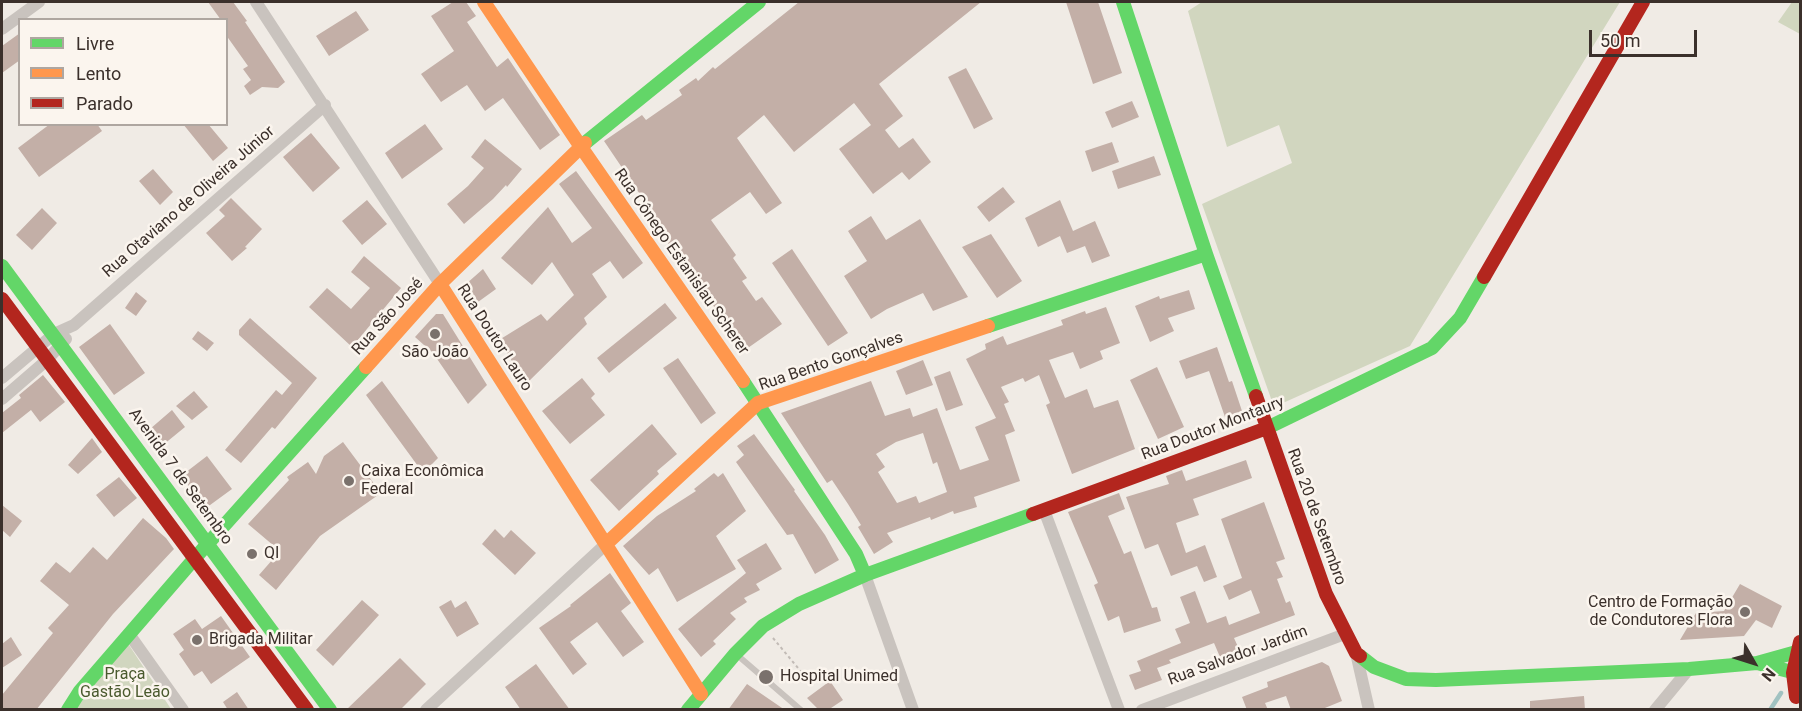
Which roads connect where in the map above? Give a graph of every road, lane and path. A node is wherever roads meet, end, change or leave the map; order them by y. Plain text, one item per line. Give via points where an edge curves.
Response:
1 (39, 2) edge
2 (256, 2) edge
3 (484, 2) edge
4 (759, 2) edge
5 (1123, 2) edge
6 (1643, 2) edge
7 (2, 29) edge
8 (325, 105) junction
9 (581, 147) junction
10 (1206, 254) junction
11 (2, 266) edge
12 (440, 284) junction
13 (2, 299) edge
14 (58, 340) junction
15 (38, 347) junction
16 (47, 360) junction
17 (2, 378) edge
18 (2, 399) edge
19 (758, 403) junction
20 (1267, 428) junction
21 (129, 436) junction
22 (113, 449) junction
23 (1044, 510) junction
24 (208, 544) junction
25 (606, 544) junction
26 (195, 558) junction
27 (865, 575) junction
28 (763, 626) junction
29 (129, 634) junction
30 (1345, 634) junction
31 (1800, 648) edge
32 (1356, 653) junction
33 (735, 654) junction
34 (1757, 663) junction
35 (1689, 669) junction
36 (1797, 673) edge
37 (803, 674) dead end
38 (80, 691) junction
39 (701, 694) junction
40 (1796, 698) edge
41 (58, 710) edge
42 (68, 710) edge
43 (183, 710) edge
44 (307, 710) edge
45 (330, 710) edge
46 (426, 710) edge
47 (688, 710) edge
48 (801, 710) edge
49 (914, 710) edge
50 (1119, 710) edge
51 (1142, 710) edge
52 (1369, 710) edge
53 (1655, 710) edge

1 - 7 street
2 - 8 street, Rua Doutor Lauro
3 - 9 street, Rua Cônego Estanislau Scherer
4 - 9 street, Rua São José
5 - 10 street, Rua 20 de Setembro
6 - 20 street, Rua Doutor Montaury via 1460,318 1432,348
8 - 12 street, Rua Doutor Lauro
8 - 14 street, Rua Otaviano de Oliveira Júnior
9 - 12 street, Rua São José
9 - 19 street, Rua Cônego Estanislau Scherer
10 - 19 street, Rua Bento Gonçalves
10 - 20 street, Rua 20 de Setembro
11 - 14 street, Avenida 7 de Setembro
12 - 24 street, Rua São José
12 - 25 street, Rua Doutor Lauro
13 - 15 street
14 - 15 street, Rua Otaviano de Oliveira Júnior
14 - 16 street, Rua Otaviano de Oliveira Júnior
14 - 21 street, Avenida 7 de Setembro
15 - 16 street
15 - 17 street, Rua Otaviano de Oliveira Júnior
16 - 18 street, Rua Otaviano de Oliveira Júnior
16 - 22 street
19 - 25 street, Rua Bento Gonçalves
19 - 27 street, Rua Cônego Estanislau Scherer via 856,554
20 - 23 street, Rua Doutor Montaury
20 - 30 street, Rua 20 de Setembro via 1326,594
21 - 22 street
21 - 24 street, Avenida 7 de Setembro
22 - 26 street
23 - 27 street, Rua Doutor Montaury
23 - 50 street
24 - 26 street, Rua São José
24 - 45 street, Avenida 7 de Setembro
25 - 39 street, Rua Doutor Lauro
25 - 46 street, Rua Bento Gonçalves
26 - 29 street, Rua São José
26 - 44 street
27 - 28 street, Rua Doutor Montaury via 799,604
27 - 49 street, Rua Cônego Estanislau Scherer
28 - 33 street, Rua Doutor Montaury
28 - 37 path
29 - 38 street, Rua São José
29 - 43 street
30 - 32 street, Rua 20 de Setembro
30 - 51 street, Rua Salvador Jardim
31 - 34 street, Rua 20 de Setembro
31 - 36 street
32 - 35 street, Rua 20 de Setembro via 1374,667 1406,679
32 - 52 street
33 - 39 street, Rua Doutor Montaury
33 - 48 lane
34 - 35 street, Rua 20 de Setembro
34 - 36 street, Rua 20 de Setembro
35 - 53 street
36 - 40 street
38 - 41 street, Rua São José
38 - 42 street, Rua São José
39 - 47 street, Rua Doutor Montaury

